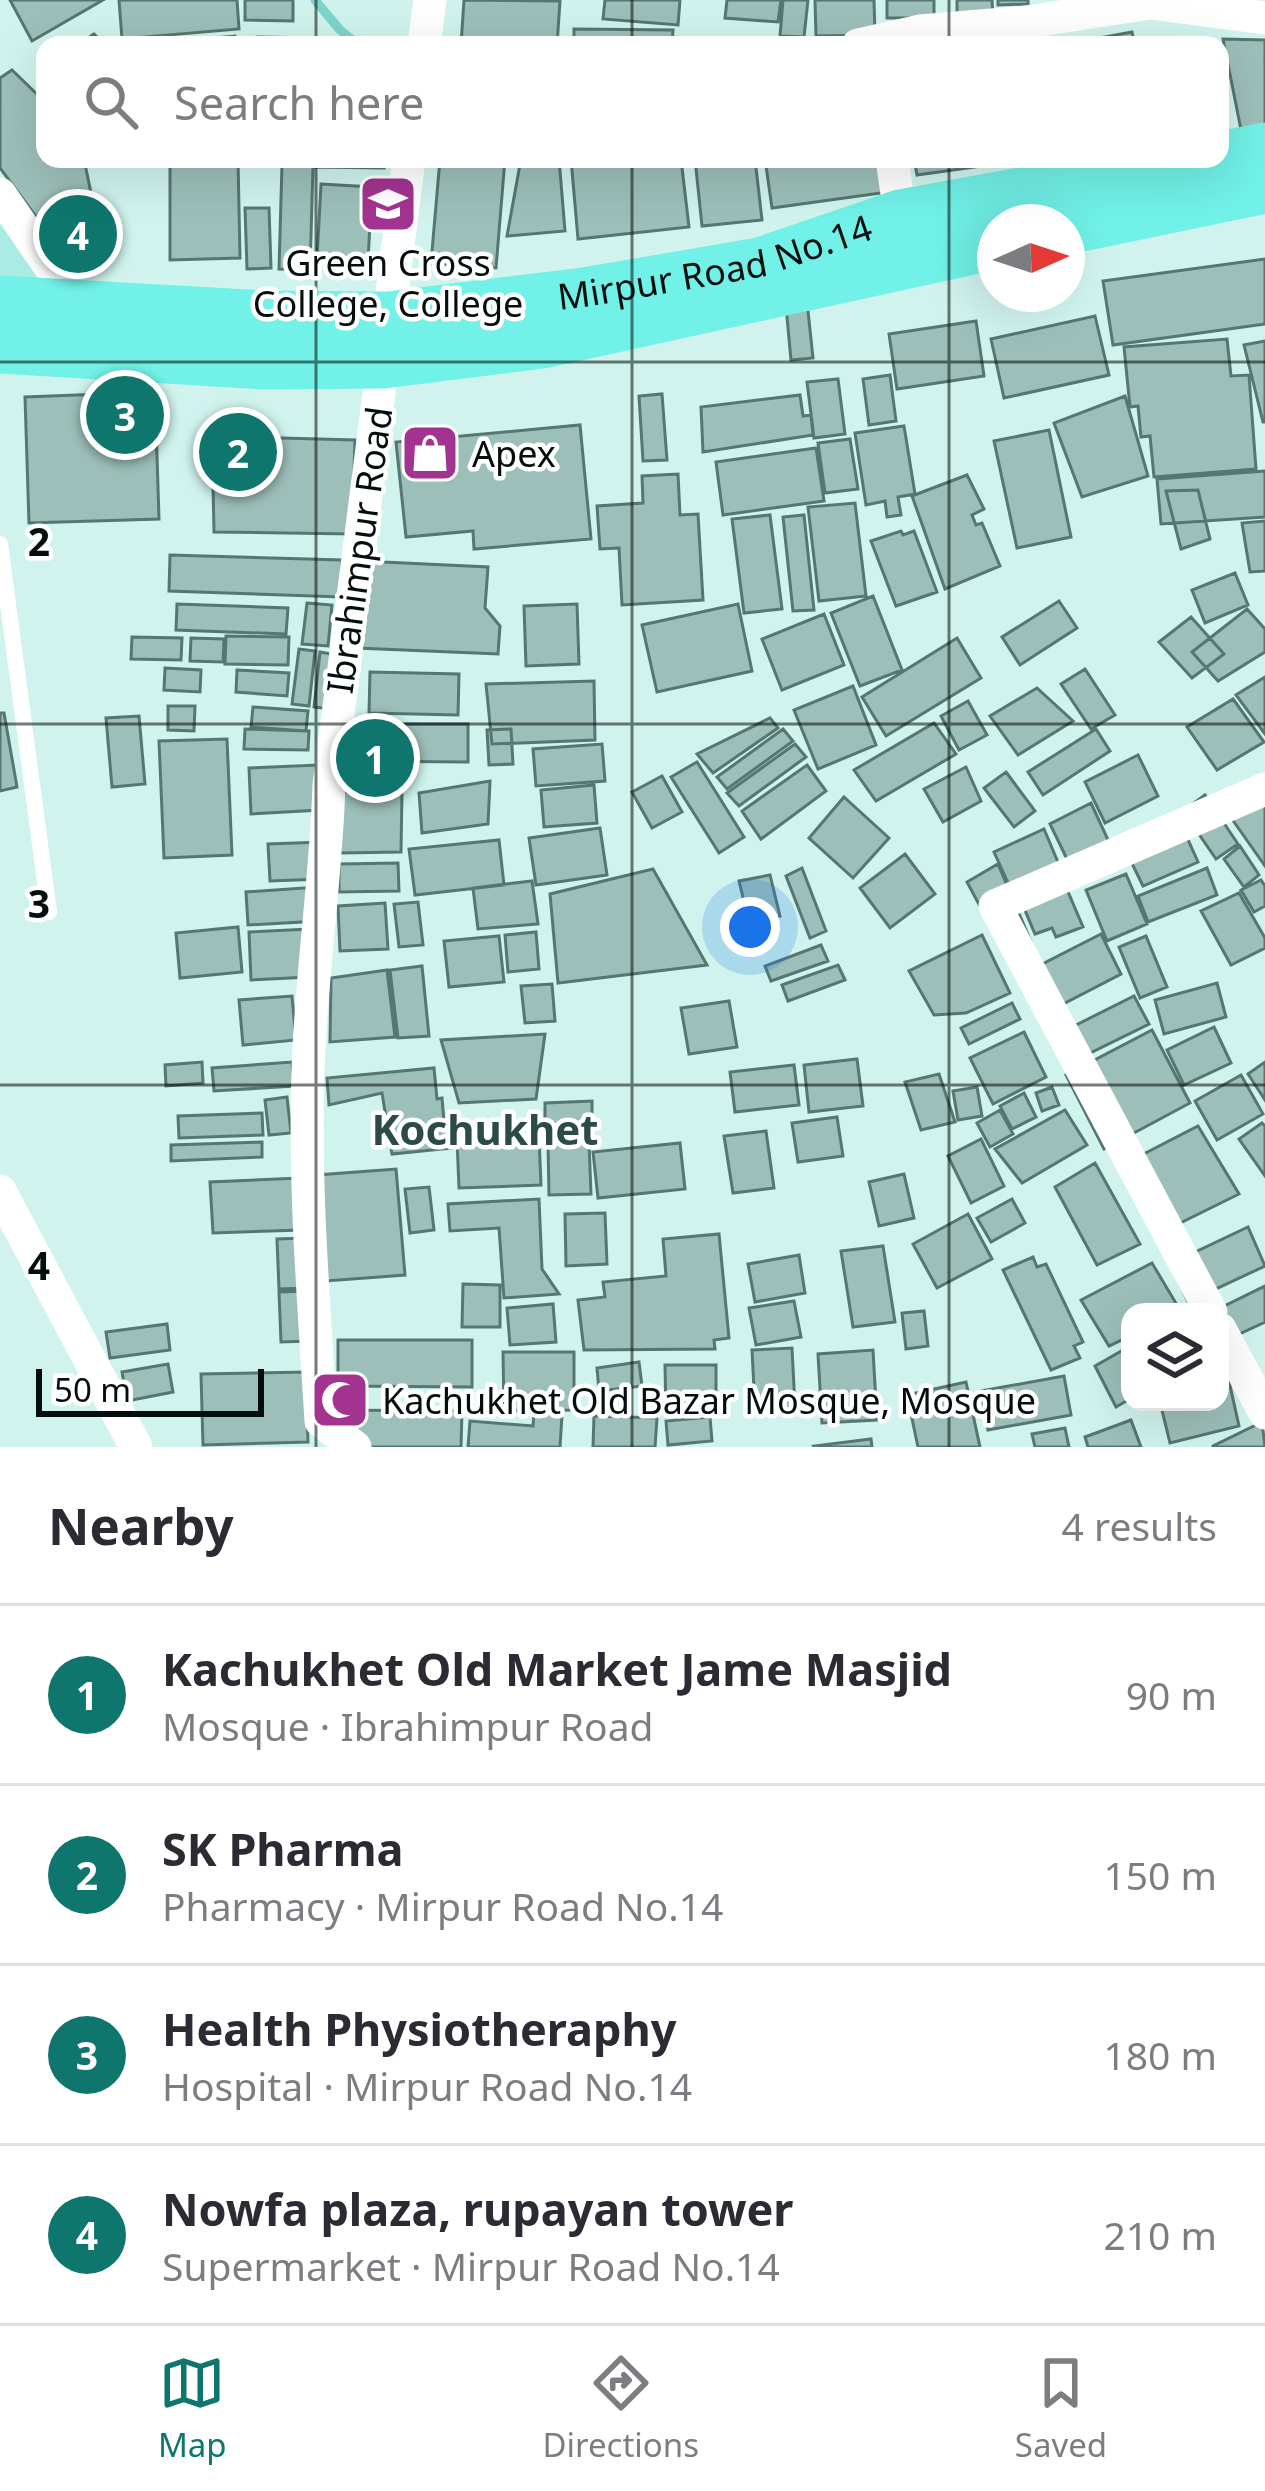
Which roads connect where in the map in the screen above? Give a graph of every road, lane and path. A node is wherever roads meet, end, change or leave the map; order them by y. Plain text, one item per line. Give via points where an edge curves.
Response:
1 (430, 0) edge
2 (1265, 18) edge
3 (425, 36) edge
4 (900, 36) edge
5 (1265, 148) edge
6 (1229, 155) edge
7 (408, 168) edge
8 (893, 168) edge
9 (1158, 168) edge
10 (1265, 188) edge
11 (0, 194) edge
12 (900, 215) junction
13 (1085, 225) edge
14 (977, 248) edge
15 (0, 301) edge
16 (76, 306) junction
17 (386, 340) junction
18 (0, 348) edge
19 (0, 544) edge
20 (2, 587) edge
21 (6, 650) edge
22 (1265, 789) edge
23 (49, 912) dead end
24 (0, 1191) edge
25 (1206, 1303) edge
26 (1229, 1346) edge
27 (1265, 1413) edge
28 (136, 1447) edge
29 (355, 1447) edge

1 - 3 street
2 - 4 street via 1150,3
5 - 6 main road
7 - 17 street, Ibrahimpur Road
8 - 12 street
9 - 12 main road, Mirpur Road No.14
10 - 13 main road
11 - 16 street
12 - 17 main road, Mirpur Road No.14 via 760,263 584,293
14 - 17 main road, Mirpur Road No.14 via 542,343
15 - 16 main road, Mirpur Road No.14
16 - 17 main road, Mirpur Road No.14 via 263,316
17 - 18 main road, Mirpur Road No.14 via 264,364
17 - 29 street, Ibrahimpur Road via 329,785 308,1065 322,1421
19 - 20 lane
20 - 21 lane
21 - 23 lane
22 - 25 street via 995,906
24 - 28 street
26 - 27 street

